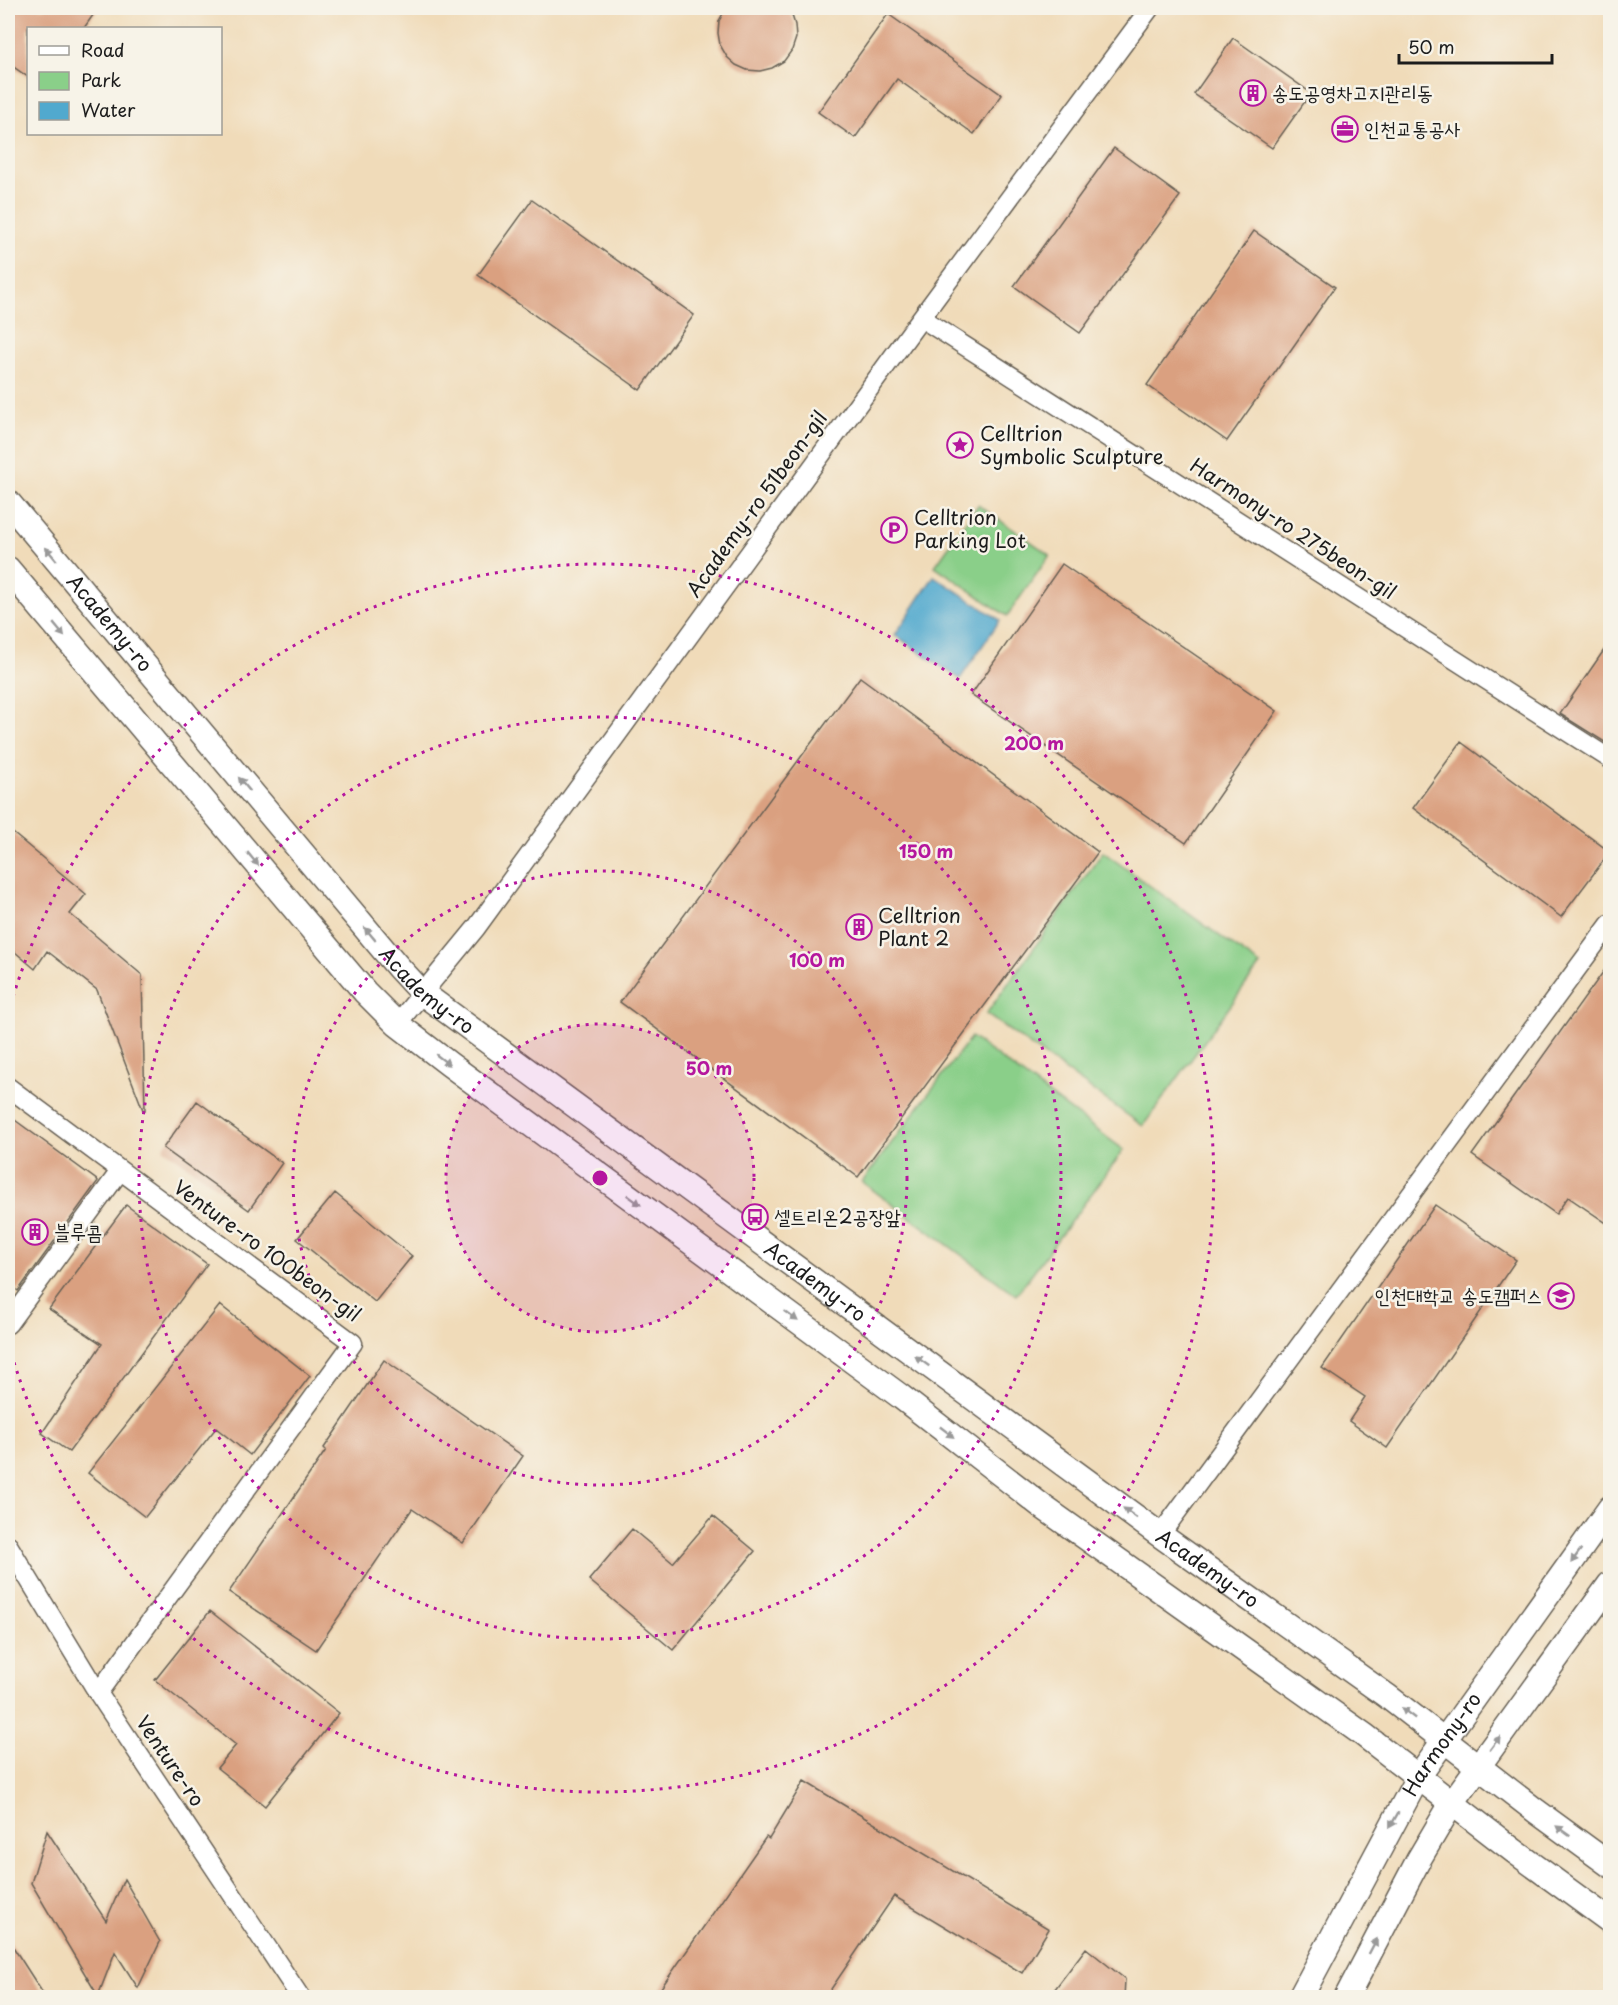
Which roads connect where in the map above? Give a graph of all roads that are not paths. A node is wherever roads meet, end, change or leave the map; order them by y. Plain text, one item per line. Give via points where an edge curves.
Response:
1 (1150, 8) edge
2 (921, 318) junction
3 (8, 502) edge
4 (8, 569) edge
5 (1611, 759) edge
6 (1611, 924) edge
7 (422, 993) junction
8 (397, 1024) junction
9 (8, 1087) edge
10 (120, 1171) junction
11 (8, 1324) edge
12 (1611, 1508) edge
13 (1160, 1535) junction
14 (8, 1545) edge
15 (1611, 1584) edge
16 (98, 1693) junction
17 (1444, 1740) junction
18 (1477, 1767) junction
19 (1418, 1777) junction
20 (1452, 1803) junction
21 (1611, 1865) edge
22 (1611, 1921) edge
23 (301, 1998) edge
24 (1300, 1998) edge
25 (1346, 1998) edge

1 - 2 street, Academy-ro 51beon-gil
2 - 5 street, Harmony-ro 275beon-gil
2 - 7 street, Academy-ro 51beon-gil via 476,928
7 -> 3 main road, Academy-ro
4 -> 8 main road, Academy-ro via 365,992
6 - 13 street
7 - 8 street, Academy-ro 51beon-gil
13 -> 7 main road, Academy-ro
8 -> 19 main road, Academy-ro via 900,1396 1042,1507
9 - 10 street, Venture-ro 100beon-gil
10 - 11 street
10 - 16 street, Venture-ro 100beon-gil via 353,1343
12 -> 17 main road, Harmony-ro
17 -> 13 main road, Academy-ro
14 - 16 street, Venture-ro
18 -> 15 main road, Harmony-ro
16 - 23 street, Venture-ro
17 - 18 main road, Academy-ro
17 - 19 main road, Harmony-ro
18 - 20 main road, Harmony-ro
21 -> 18 main road, Academy-ro
19 - 20 main road, Academy-ro
19 -> 24 main road, Harmony-ro
20 - 22 main road, Academy-ro
25 -> 20 main road, Harmony-ro

